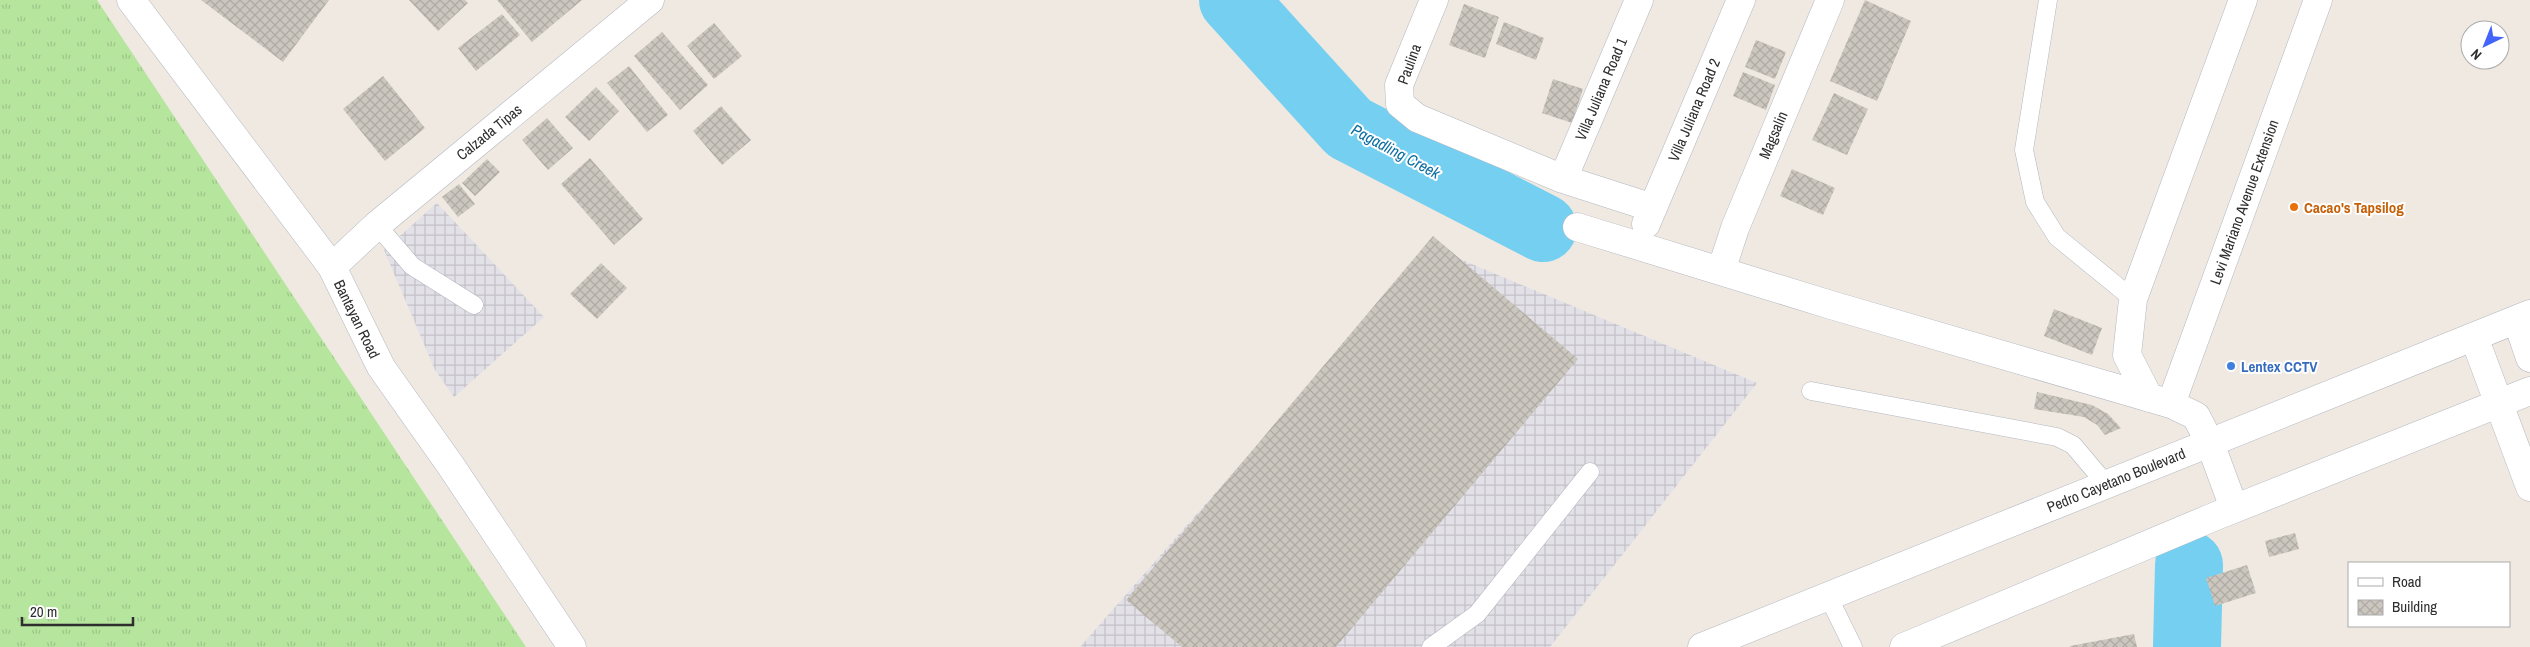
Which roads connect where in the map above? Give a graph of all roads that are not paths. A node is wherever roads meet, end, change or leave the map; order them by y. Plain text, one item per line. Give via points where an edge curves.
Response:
1 (131, 0) edge
2 (650, 0) edge
3 (1434, 0) edge
4 (1639, 0) edge
5 (1741, 0) edge
6 (1830, 0) edge
7 (2048, 0) edge
8 (2243, 0) edge
9 (2318, 0) edge
10 (1563, 179) junction
11 (1645, 224) junction
12 (377, 225) junction
13 (1577, 227) dead end
14 (332, 268) junction
15 (1721, 271) junction
16 (2133, 299) junction
17 (474, 305) dead end
18 (2524, 317) edge
19 (2474, 337) junction
20 (2530, 358) edge
21 (1811, 391) dead end
22 (2530, 392) edge
23 (2160, 401) junction
24 (2498, 402) junction
25 (2210, 443) junction
26 (1590, 472) dead end
27 (2528, 474) edge
28 (2106, 484) junction
29 (2234, 508) junction
30 (1828, 596) junction
31 (572, 647) edge
32 (1431, 647) edge
33 (1702, 647) edge
34 (1853, 647) edge
35 (1904, 647) edge

1 - 14 street, Bantayan Road
2 - 12 street, Calzada Tipas
3 - 10 street, Paulina via 1399,85 1400,104 1417,118
4 - 10 street, Villa Juliana Road 1
5 - 11 street, Villa Juliana Road 2
6 - 15 street, Magsalin via 1735,228
7 - 16 lane via 2024,150 2035,202 2057,237
8 - 16 street
9 - 23 street, Levi Mariano Avenue Extension
10 - 11 street, Paulina
11 - 13 street
11 - 15 street
12 - 14 street, Calzada Tipas
12 - 17 lane via 412,266
14 - 31 street, Bantayan Road via 381,367
15 - 23 street
16 - 23 street via 2127,355
18 - 19 street, Pedro Cayetano Boulevard
18 - 20 street
19 - 24 street
19 - 25 street, Pedro Cayetano Boulevard
21 - 28 lane via 2057,437 2073,445
22 - 24 street
23 - 25 street via 2196,416
24 - 27 street
24 - 29 street
25 - 28 street, Pedro Cayetano Boulevard
25 - 29 street
26 - 32 lane via 1477,614
28 - 30 street, Pedro Cayetano Boulevard
29 - 35 street
30 - 33 street, Pedro Cayetano Boulevard
30 - 34 lane

